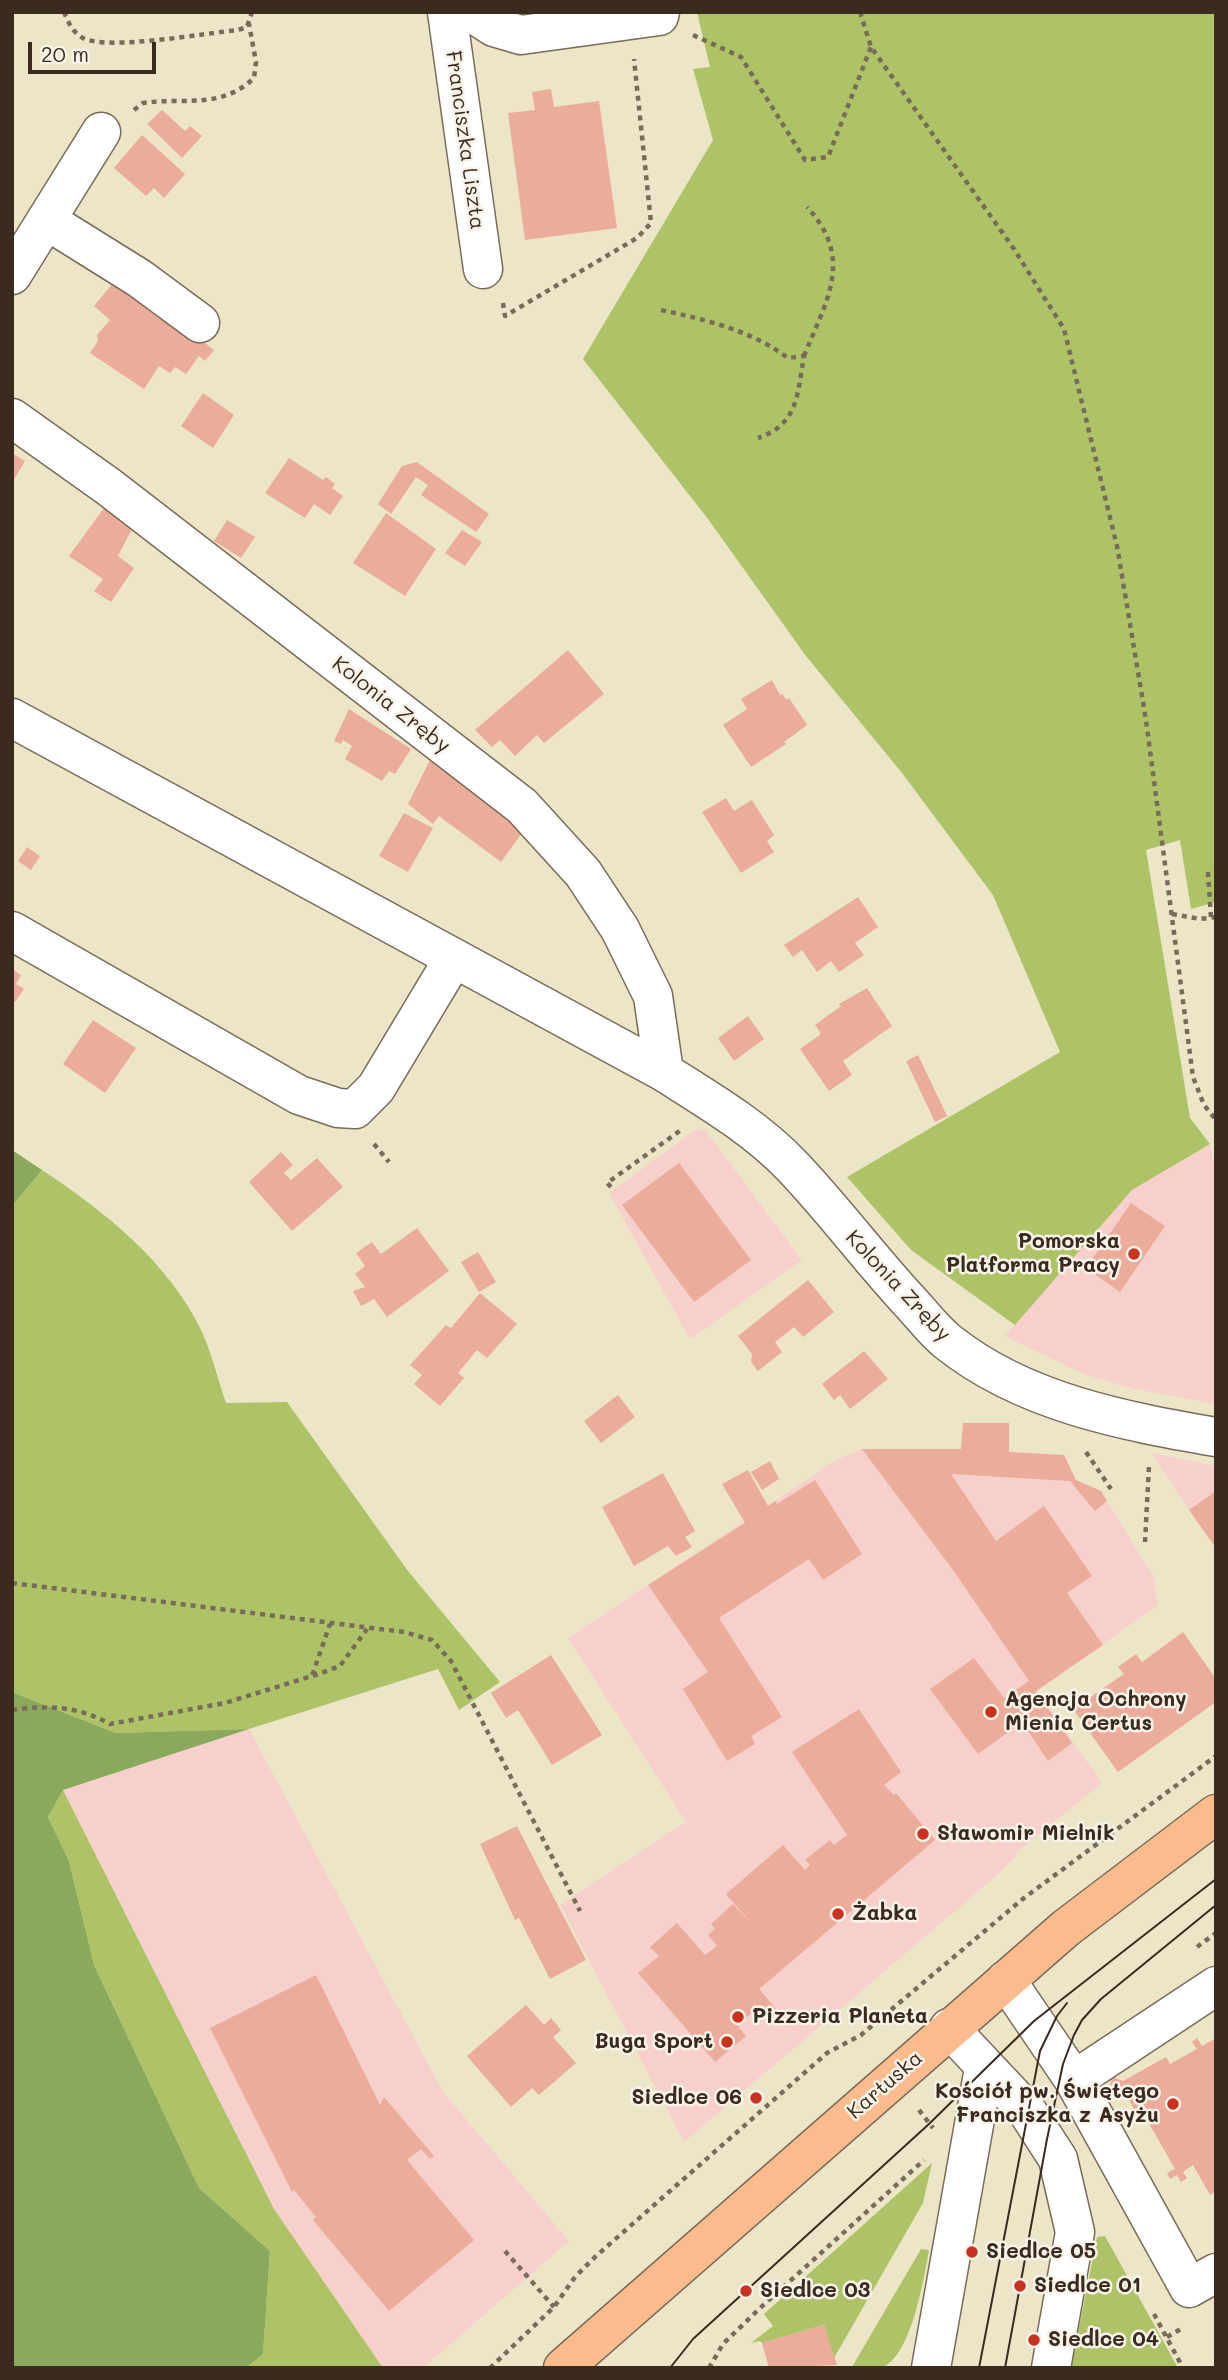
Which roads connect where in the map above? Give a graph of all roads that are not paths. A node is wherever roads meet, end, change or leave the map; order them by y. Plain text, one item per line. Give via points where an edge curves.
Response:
1 (447, 12) edge
2 (471, 12) edge
3 (649, 16) edge
4 (101, 132) road end
5 (46, 220) junction
6 (483, 269) road end
7 (12, 275) edge
8 (200, 323) dead end
9 (12, 418) edge
10 (12, 718) edge
11 (12, 931) edge
12 (454, 958) junction
13 (664, 1072) junction
14 (1216, 1437) edge
15 (1216, 1814) edge
16 (1006, 1980) junction
17 (1216, 1986) edge
18 (949, 2028) junction
19 (984, 2068) junction
20 (1074, 2080) junction
21 (1216, 2273) edge
22 (563, 2368) edge
23 (931, 2368) edge
24 (1051, 2368) edge

1 - 6 street, Franciszka Liszta
2 - 3 street via 494,27 521,35
4 - 5 street
5 - 7 street
5 - 8 street
9 - 13 street, Kolonia Zręby via 119,495 522,806 583,873 620,929 653,996
10 - 12 street, Kolonia Zręby
11 - 12 street via 299,1095 338,1108 355,1109 376,1087
12 - 13 street, Kolonia Zręby
13 - 14 street, Kolonia Zręby via 716,1105 792,1166 885,1275 960,1351 1049,1397 1091,1412
15 - 16 main road, Kartuska via 1066,1928
16 - 18 main road, Kartuska
16 - 20 street
17 - 20 street
18 - 19 street
18 - 22 main road, Kartuska
19 - 23 street
19 - 24 street via 1027,2111 1047,2139 1069,2196 1075,2232
20 - 21 street via 1189,2288

